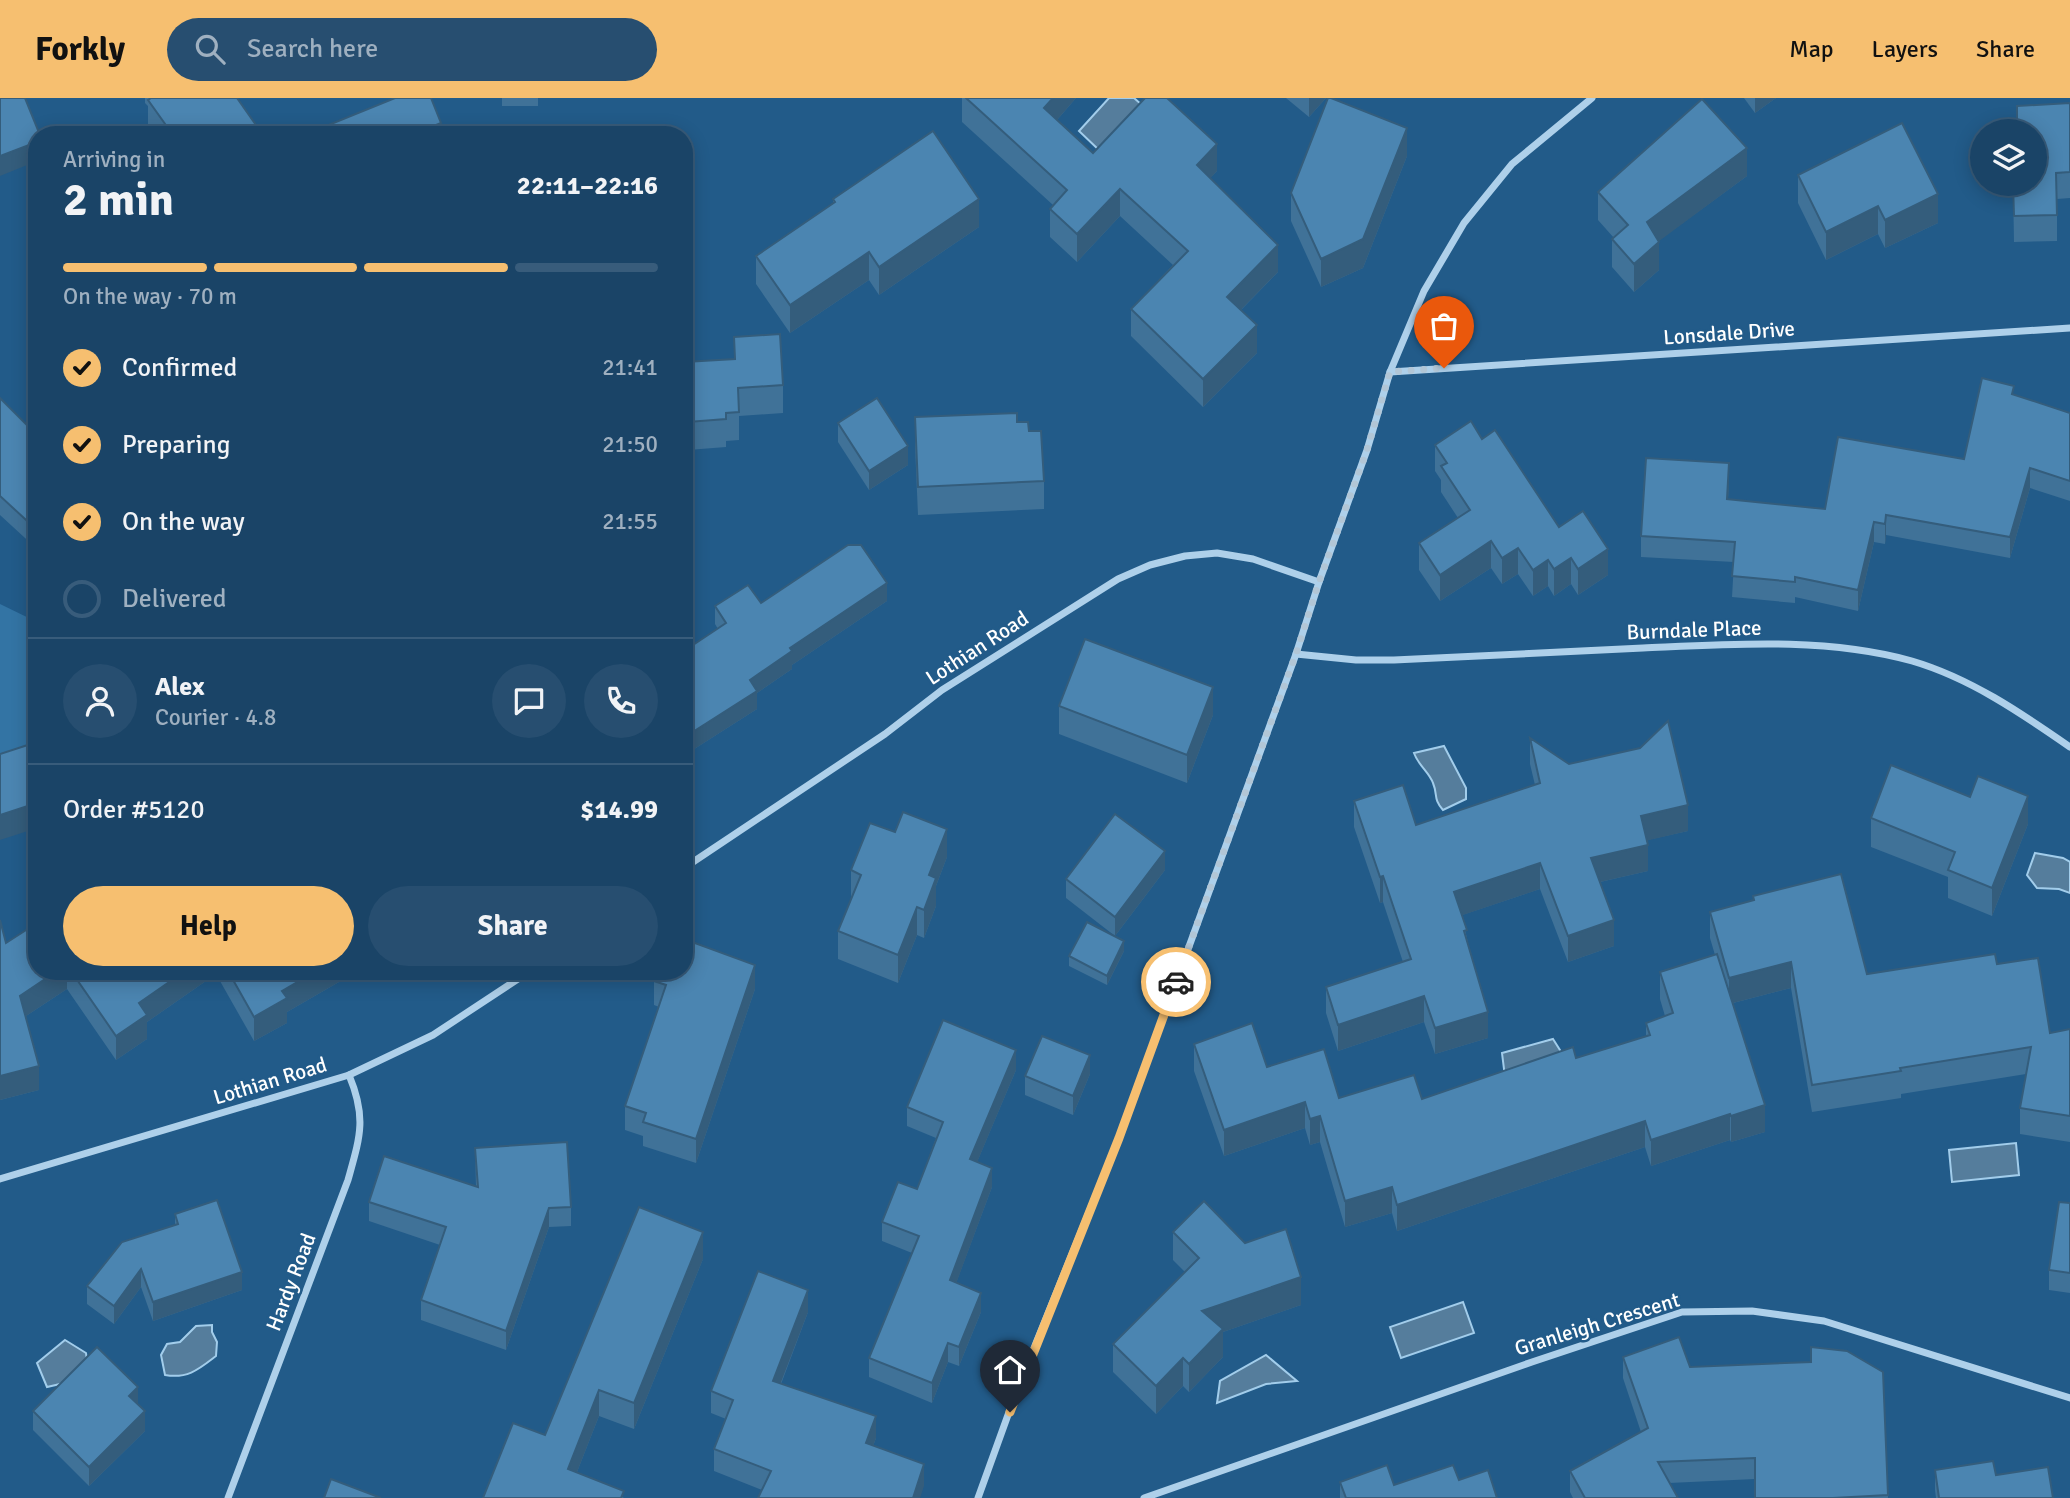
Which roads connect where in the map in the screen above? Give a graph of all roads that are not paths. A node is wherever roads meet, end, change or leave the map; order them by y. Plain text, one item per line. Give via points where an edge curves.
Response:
1 (1592, 98) edge
2 (2070, 328) edge
3 (1390, 372) junction
4 (1319, 582) junction
5 (1296, 654) junction
6 (2070, 747) edge
7 (693, 862) edge
8 (516, 980) edge
9 (349, 1075) junction
10 (0, 1180) edge
11 (2070, 1398) edge
12 (228, 1498) edge
13 (978, 1498) edge
14 (1144, 1498) edge

1 - 3 street via 1512,164 1464,222 1423,290
2 - 3 street, Lonsdale Drive
3 - 4 street
4 - 5 street
4 - 7 street, Lothian Road via 1254,559 1217,554 1185,556 1118,579 942,690 885,734
5 - 6 street, Burndale Place via 1394,660 1726,645 1872,651 1950,675
5 - 13 street via 1119,1138
8 - 9 street, Lothian Road via 433,1035
9 - 10 street, Lothian Road
9 - 12 street, Hardy Road via 360,1113 360,1137 348,1180
11 - 14 street, Granleigh Crescent via 1824,1321 1752,1311 1682,1312

